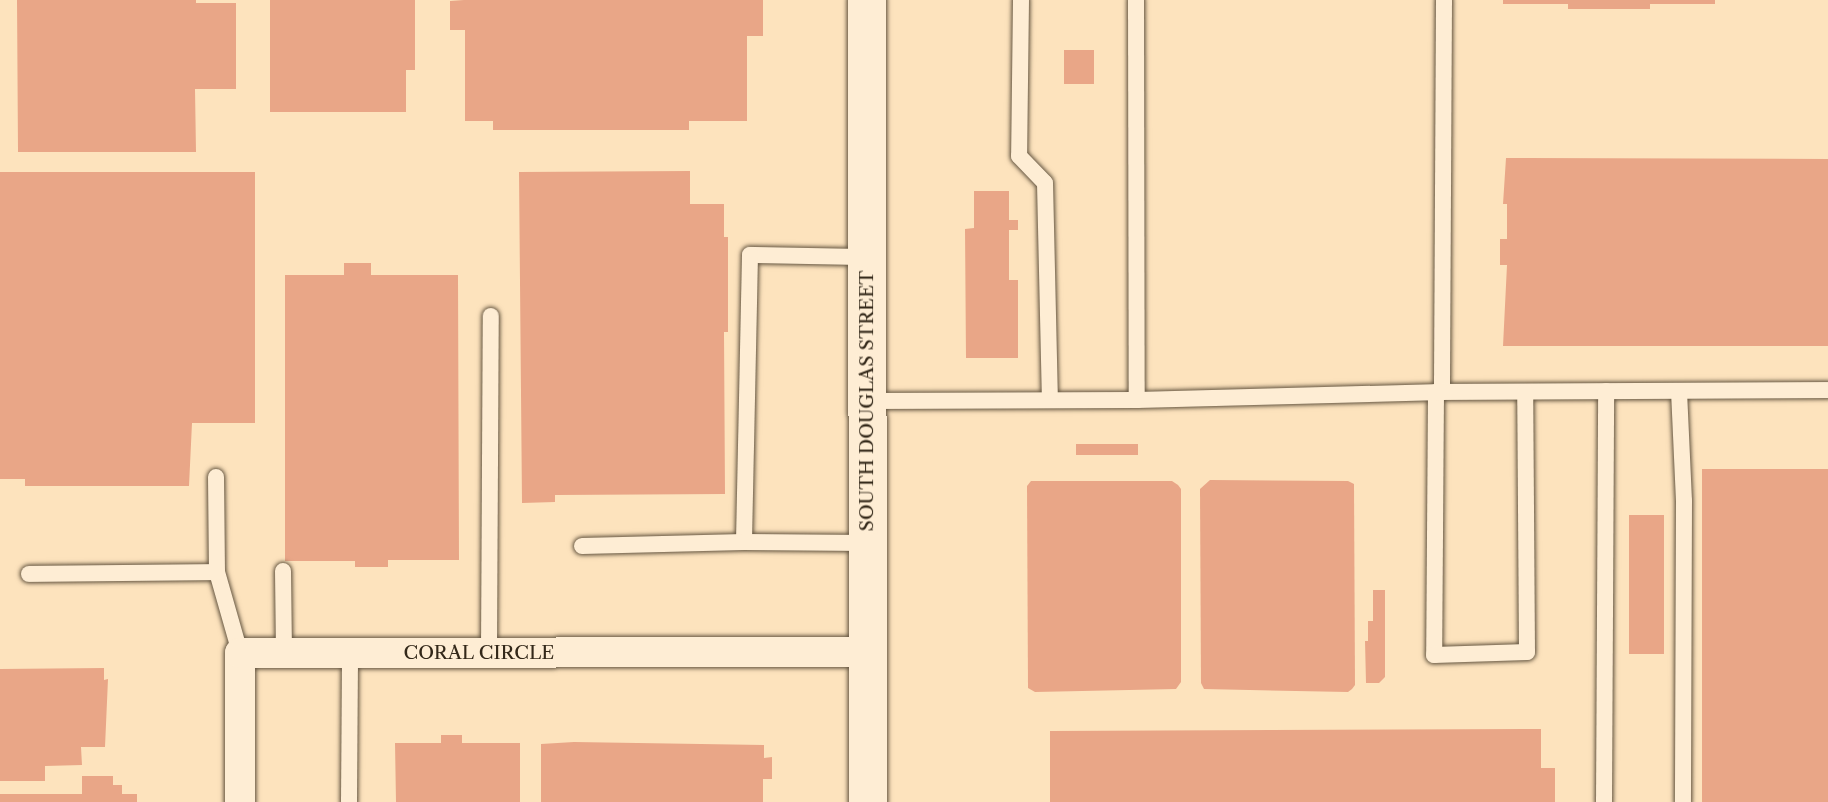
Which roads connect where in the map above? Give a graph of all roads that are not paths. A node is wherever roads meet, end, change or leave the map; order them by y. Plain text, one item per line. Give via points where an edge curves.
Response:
1 (867, 0) edge
2 (1021, 0) edge
3 (1136, 0) edge
4 (1444, 0) edge
5 (867, 257) junction
6 (491, 316) dead end
7 (1828, 390) edge
8 (1606, 391) junction
9 (1679, 391) junction
10 (1439, 392) junction
11 (1525, 392) junction
12 (1050, 400) junction
13 (1137, 400) junction
14 (868, 401) junction
15 (216, 477) dead end
16 (744, 542) junction
17 (867, 543) junction
18 (582, 546) dead end
19 (283, 571) dead end
20 (217, 572) junction
21 (29, 574) dead end
22 (867, 652) junction
23 (240, 653) junction
24 (284, 653) junction
25 (350, 653) junction
26 (489, 653) junction
27 (240, 802) edge
28 (349, 802) edge
29 (867, 802) edge
30 (1604, 802) edge
31 (1683, 802) edge

1 - 5 street, SOUTH DOUGLAS STREET
2 - 12 lane via 1019,156 1045,183
3 - 13 lane
4 - 10 lane
5 - 14 street, SOUTH DOUGLAS STREET
5 - 16 lane via 750,255
6 - 26 lane
7 - 9 lane
8 - 9 lane
8 - 11 lane
8 - 30 lane
9 - 31 lane via 1685,501
10 - 11 lane
10 - 11 lane via 1434,655 1527,652
10 - 13 lane
12 - 13 lane
12 - 14 lane
14 - 17 street, SOUTH DOUGLAS STREET
15 - 20 lane
16 - 17 lane
16 - 18 lane
17 - 22 street, SOUTH DOUGLAS STREET
19 - 24 lane
20 - 21 lane
20 - 23 lane
22 - 26 street, CORAL CIRCLE
22 - 29 street, SOUTH DOUGLAS STREET
23 - 24 street, CORAL CIRCLE
23 - 27 street
24 - 25 street, CORAL CIRCLE
25 - 26 street, CORAL CIRCLE
25 - 28 lane

